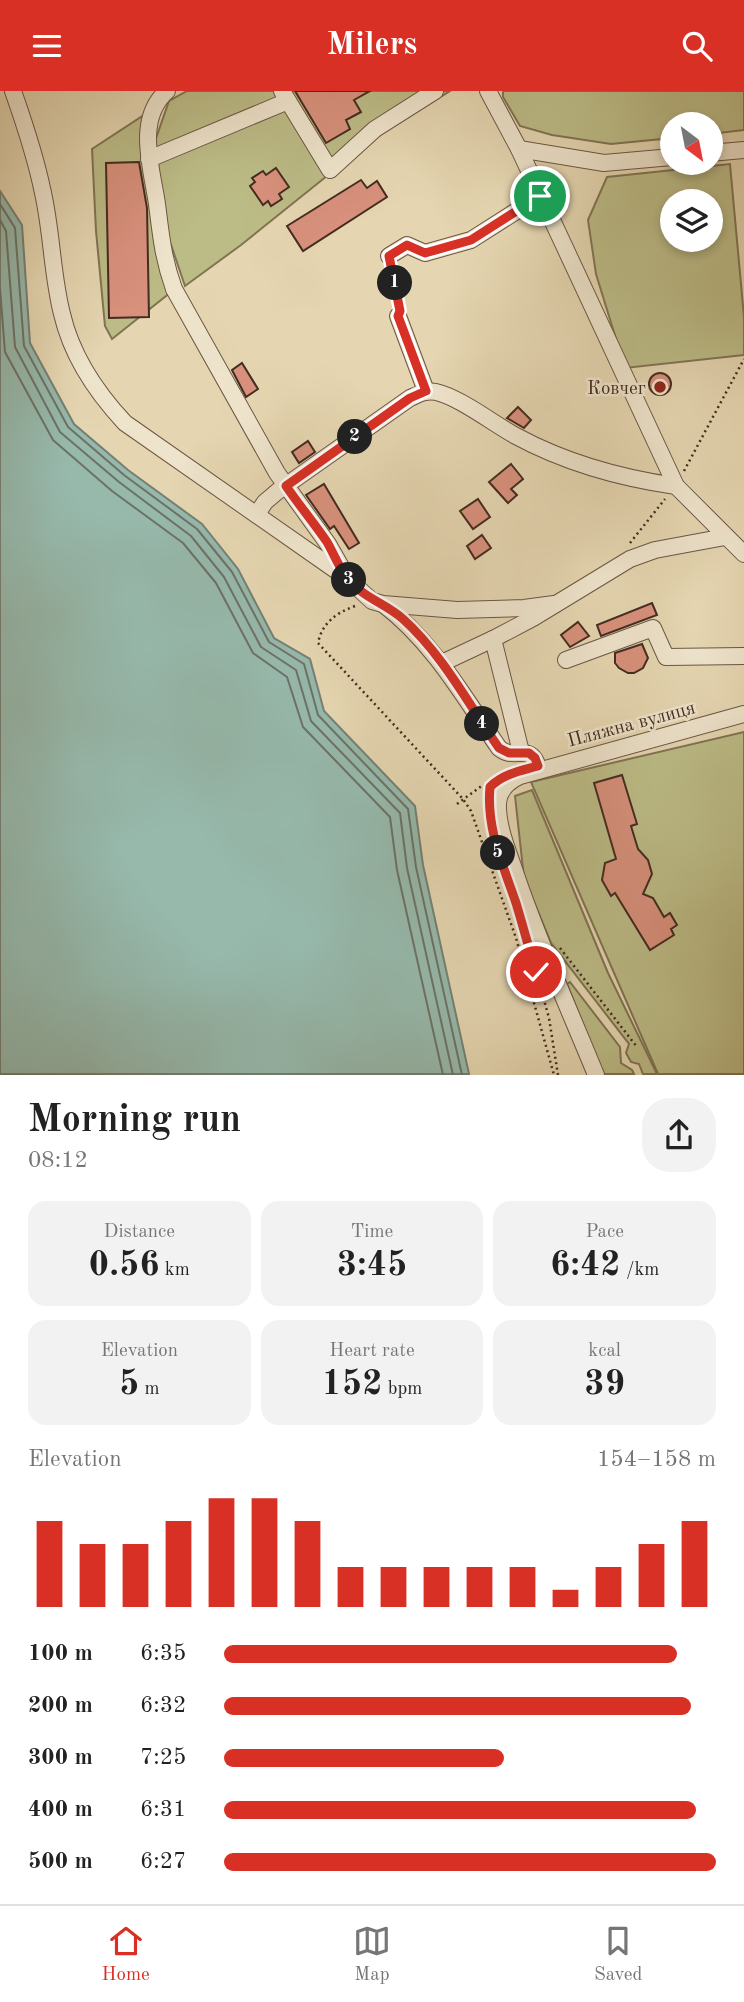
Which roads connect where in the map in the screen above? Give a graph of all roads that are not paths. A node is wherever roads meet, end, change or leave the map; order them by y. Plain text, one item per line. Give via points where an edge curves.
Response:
1 (13, 91) edge
2 (167, 91) edge
3 (435, 91) edge
4 (488, 91) edge
5 (285, 96) edge
6 (519, 149) junction
7 (744, 151) edge
8 (723, 152) edge
9 (660, 158) edge
10 (149, 159) junction
11 (540, 196) junction
12 (389, 256) road end
13 (398, 316) road end
14 (426, 391) junction
15 (286, 486) junction
16 (676, 486) junction
17 (257, 514) junction
18 (725, 537) junction
19 (744, 554) edge
20 (347, 578) junction
21 (377, 602) junction
22 (554, 604) junction
23 (493, 639) junction
24 (744, 656) edge
25 (566, 660) dead end
26 (442, 663) junction
27 (744, 714) edge
28 (521, 753) junction
29 (539, 770) junction
30 (596, 1075) edge

1 - 17 street via 43,193 65,328 86,375 140,436
2 - 10 street via 150,120
3 - 5 street via 375,129 330,170
4 - 6 street
5 - 10 street
6 - 9 street via 604,163
6 - 11 street
7 - 8 street
10 - 15 street via 163,260 174,289
11 - 12 street via 471,240 425,253 407,245
11 - 16 street
13 - 14 street
14 - 15 street
14 - 16 street via 445,395 518,437 581,464 630,479
15 - 17 street
15 - 20 street
16 - 18 street
17 - 20 street
18 - 19 street
18 - 22 street via 630,559
20 - 21 street
21 - 22 street via 457,610
21 - 26 street via 403,619
22 - 23 street
23 - 26 street
23 - 28 street
24 - 25 street via 666,657 653,628
26 - 28 street via 499,748
27 - 29 street, Пляжна вулиця
28 - 29 street via 533,756
29 - 30 street, Пляжна вулиця via 502,789 499,812 529,911

